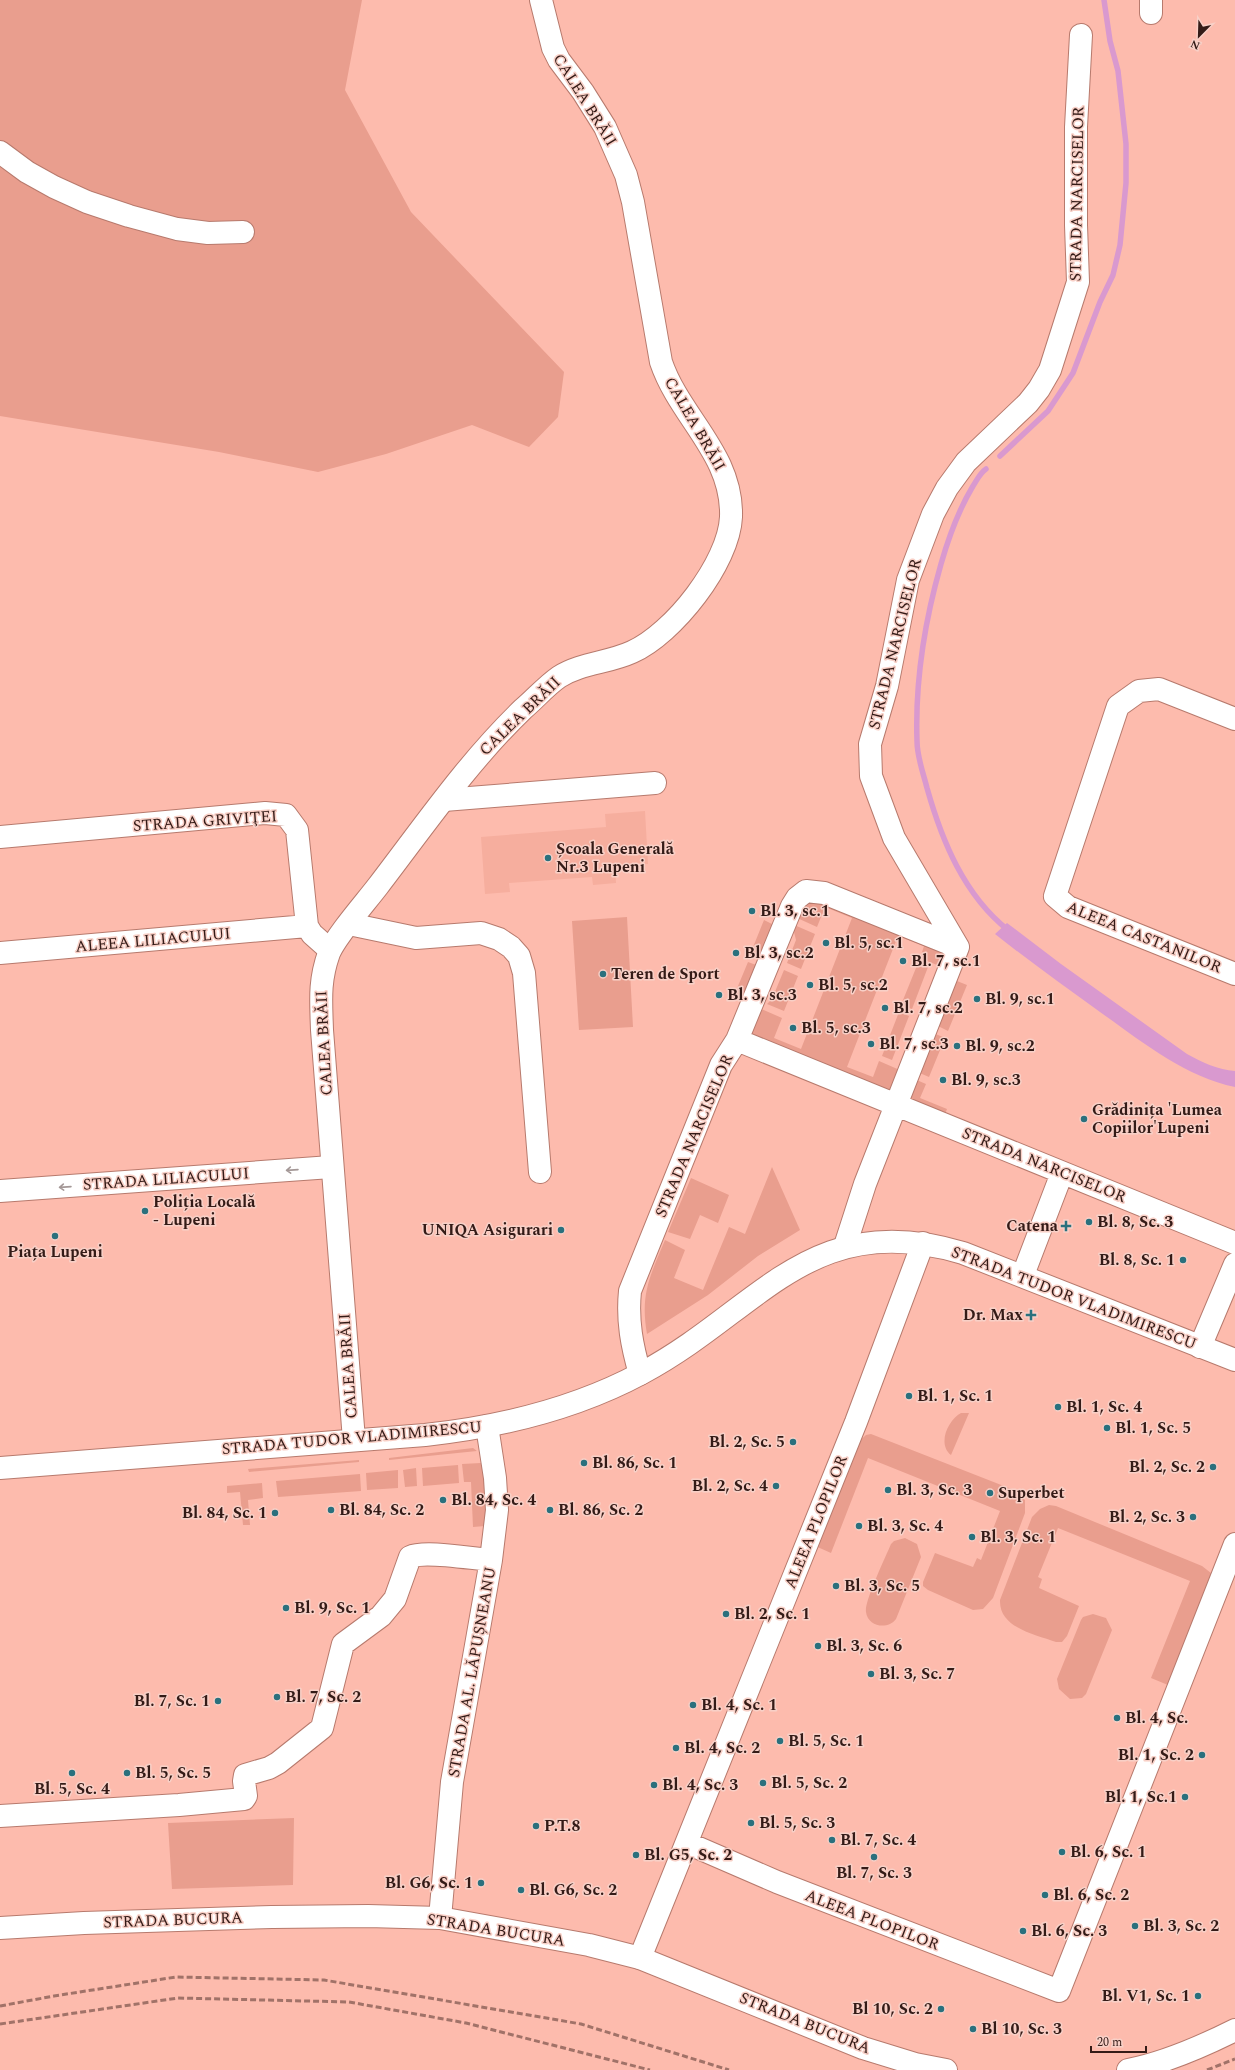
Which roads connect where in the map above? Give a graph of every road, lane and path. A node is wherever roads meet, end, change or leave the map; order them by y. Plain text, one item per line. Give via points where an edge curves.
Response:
1 (541, 0) edge
2 (1082, 35) dead end
3 (0, 152) edge
4 (243, 232) dead end
5 (1235, 719) edge
6 (654, 783) dead end
7 (444, 800) junction
8 (0, 838) edge
9 (349, 924) junction
10 (307, 926) junction
11 (958, 947) junction
12 (330, 950) junction
13 (0, 953) edge
14 (1235, 974) edge
15 (737, 1040) junction
16 (897, 1103) junction
17 (331, 1167) junction
18 (540, 1172) dead end
19 (1062, 1173) junction
20 (0, 1191) edge
21 (923, 1243) junction
22 (1235, 1243) edge
23 (845, 1246) junction
24 (1235, 1264) edge
25 (1023, 1275) junction
26 (1200, 1347) junction
27 (1235, 1360) edge
28 (640, 1374) junction
29 (487, 1426) junction
30 (354, 1440) junction
31 (0, 1468) edge
32 (1235, 1544) edge
33 (491, 1560) junction
34 (0, 1816) edge
35 (687, 1843) junction
36 (440, 1918) junction
37 (0, 1928) edge
38 (640, 1958) junction
39 (1235, 2030) edge
40 (946, 2070) edge
41 (1128, 2070) edge

1 - 7 street, CALEA BRĂII via 548,35 556,54 605,127 626,175 635,208 661,362 675,394 719,460 726,475 731,518 728,537 720,557 702,588 678,615 644,646 633,652 572,670 558,678 496,736
2 - 11 street, STRADA NARCISELOR via 1076,127 1078,282 1050,370 1039,389 1028,403 966,462 947,488 933,514 908,580 887,686 870,744 871,776 894,838
3 - 4 street via 27,172 54,187 87,202 129,216 177,229 208,233
5 - 14 street, ALEEA CASTANILOR via 1159,689 1140,691 1118,706 1055,896 1068,907
6 - 7 street
7 - 9 street, CALEA BRĂII
8 - 10 street, STRADA GRIVIŢEI via 265,813 286,815 297,830
9 - 12 street, CALEA BRĂII
9 - 18 street via 416,938 481,933 499,939 519,956 524,973
10 - 12 street
10 - 13 street, ALEEA LILIACULUI
11 - 15 street via 824,893 806,891 792,906
11 - 16 street
12 - 17 street, CALEA BRĂII via 320,984
15 - 16 street, STRADA NARCISELOR
15 - 28 street, STRADA NARCISELOR via 721,1065 630,1291 628,1311 632,1346
16 - 19 street, STRADA NARCISELOR
16 - 23 street via 865,1184
17 -> 20 street, STRADA LILIACULUI
17 - 30 street, CALEA BRĂII
19 - 22 street, STRADA NARCISELOR
19 - 25 street
21 - 23 street, STRADA TUDOR VLADIMIRESCU via 881,1241
21 - 25 street, STRADA TUDOR VLADIMIRESCU via 963,1253
21 - 35 street, ALEEA PLOPILOR via 856,1422
23 - 28 street, STRADA TUDOR VLADIMIRESCU via 805,1262 781,1276 676,1353
24 - 26 street
25 - 26 street, STRADA TUDOR VLADIMIRESCU
26 - 27 street, STRADA TUDOR VLADIMIRESCU
28 - 29 street, STRADA TUDOR VLADIMIRESCU via 565,1406
29 - 30 street, STRADA TUDOR VLADIMIRESCU via 452,1432
29 - 33 street, STRADA AL. LĂPUȘNEANU via 497,1510
30 - 31 street, STRADA TUDOR VLADIMIRESCU
32 - 35 street, ALEEA PLOPILOR via 1059,1991 777,1882
33 - 34 street via 422,1554 410,1557 395,1599 381,1616 343,1644 322,1728 278,1763 245,1775 244,1799
33 - 36 street, STRADA AL. LĂPUȘNEANU via 452,1782
35 - 38 street, ALEEA PLOPILOR
36 - 37 street, STRADA BUCURA via 272,1917
36 - 38 street, STRADA BUCURA via 589,1945
38 - 40 street, STRADA BUCURA via 863,2048 915,2064
39 - 41 street via 1200,2048

